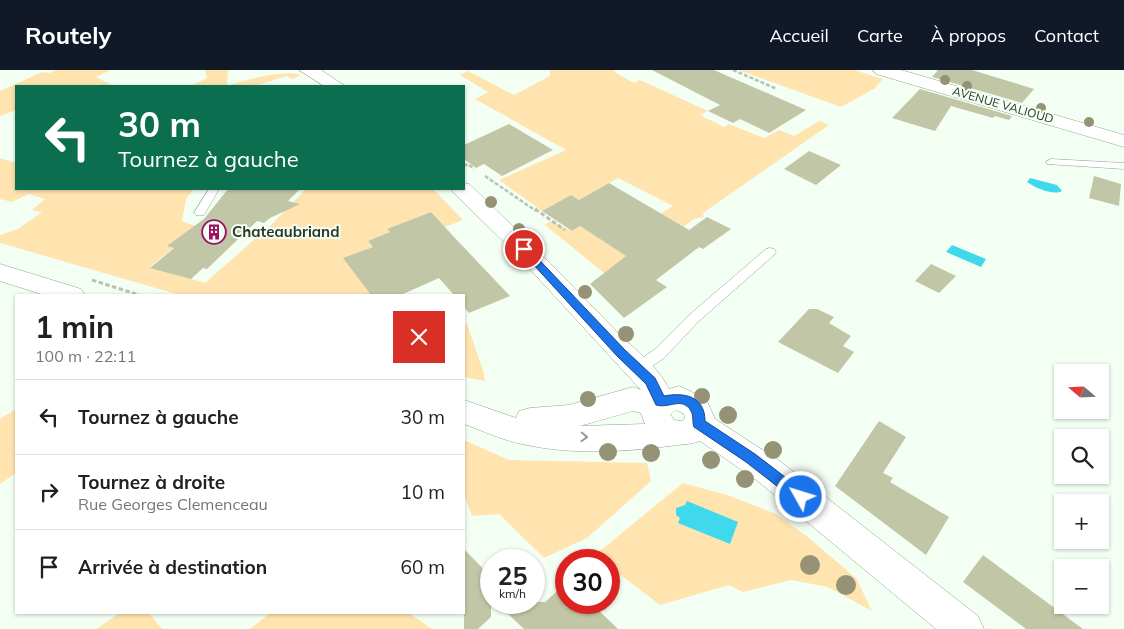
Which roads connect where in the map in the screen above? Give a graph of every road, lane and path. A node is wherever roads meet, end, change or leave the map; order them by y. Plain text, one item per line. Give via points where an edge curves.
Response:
1 (308, 70) edge
2 (733, 70) edge
3 (882, 70) edge
4 (334, 85) edge
5 (776, 89) dead end
6 (1124, 141) edge
7 (1051, 162) dead end
8 (465, 166) edge
9 (1124, 166) edge
10 (213, 190) edge
11 (463, 190) edge
12 (200, 213) dead end
13 (565, 230) dead end
14 (770, 252) dead end
15 (0, 272) edge
16 (69, 294) edge
17 (637, 369) junction
18 (659, 404) junction
19 (475, 416) edge
20 (685, 428) junction
21 (965, 629) edge

1 - 4 street
2 - 5 path
3 - 6 street, AVENUE VALIOUD
7 - 9 lane
8 - 13 path via 468,164
10 - 12 lane
11 - 17 street via 524,249
14 - 17 lane via 693,319 659,354
15 - 16 street
17 - 18 street via 651,382
18 - 19 street via 633,399 569,417 521,420
18 - 20 street via 679,398 692,403 699,412
19 -> 20 street via 521,432 571,437 644,438
20 - 21 street via 770,472

